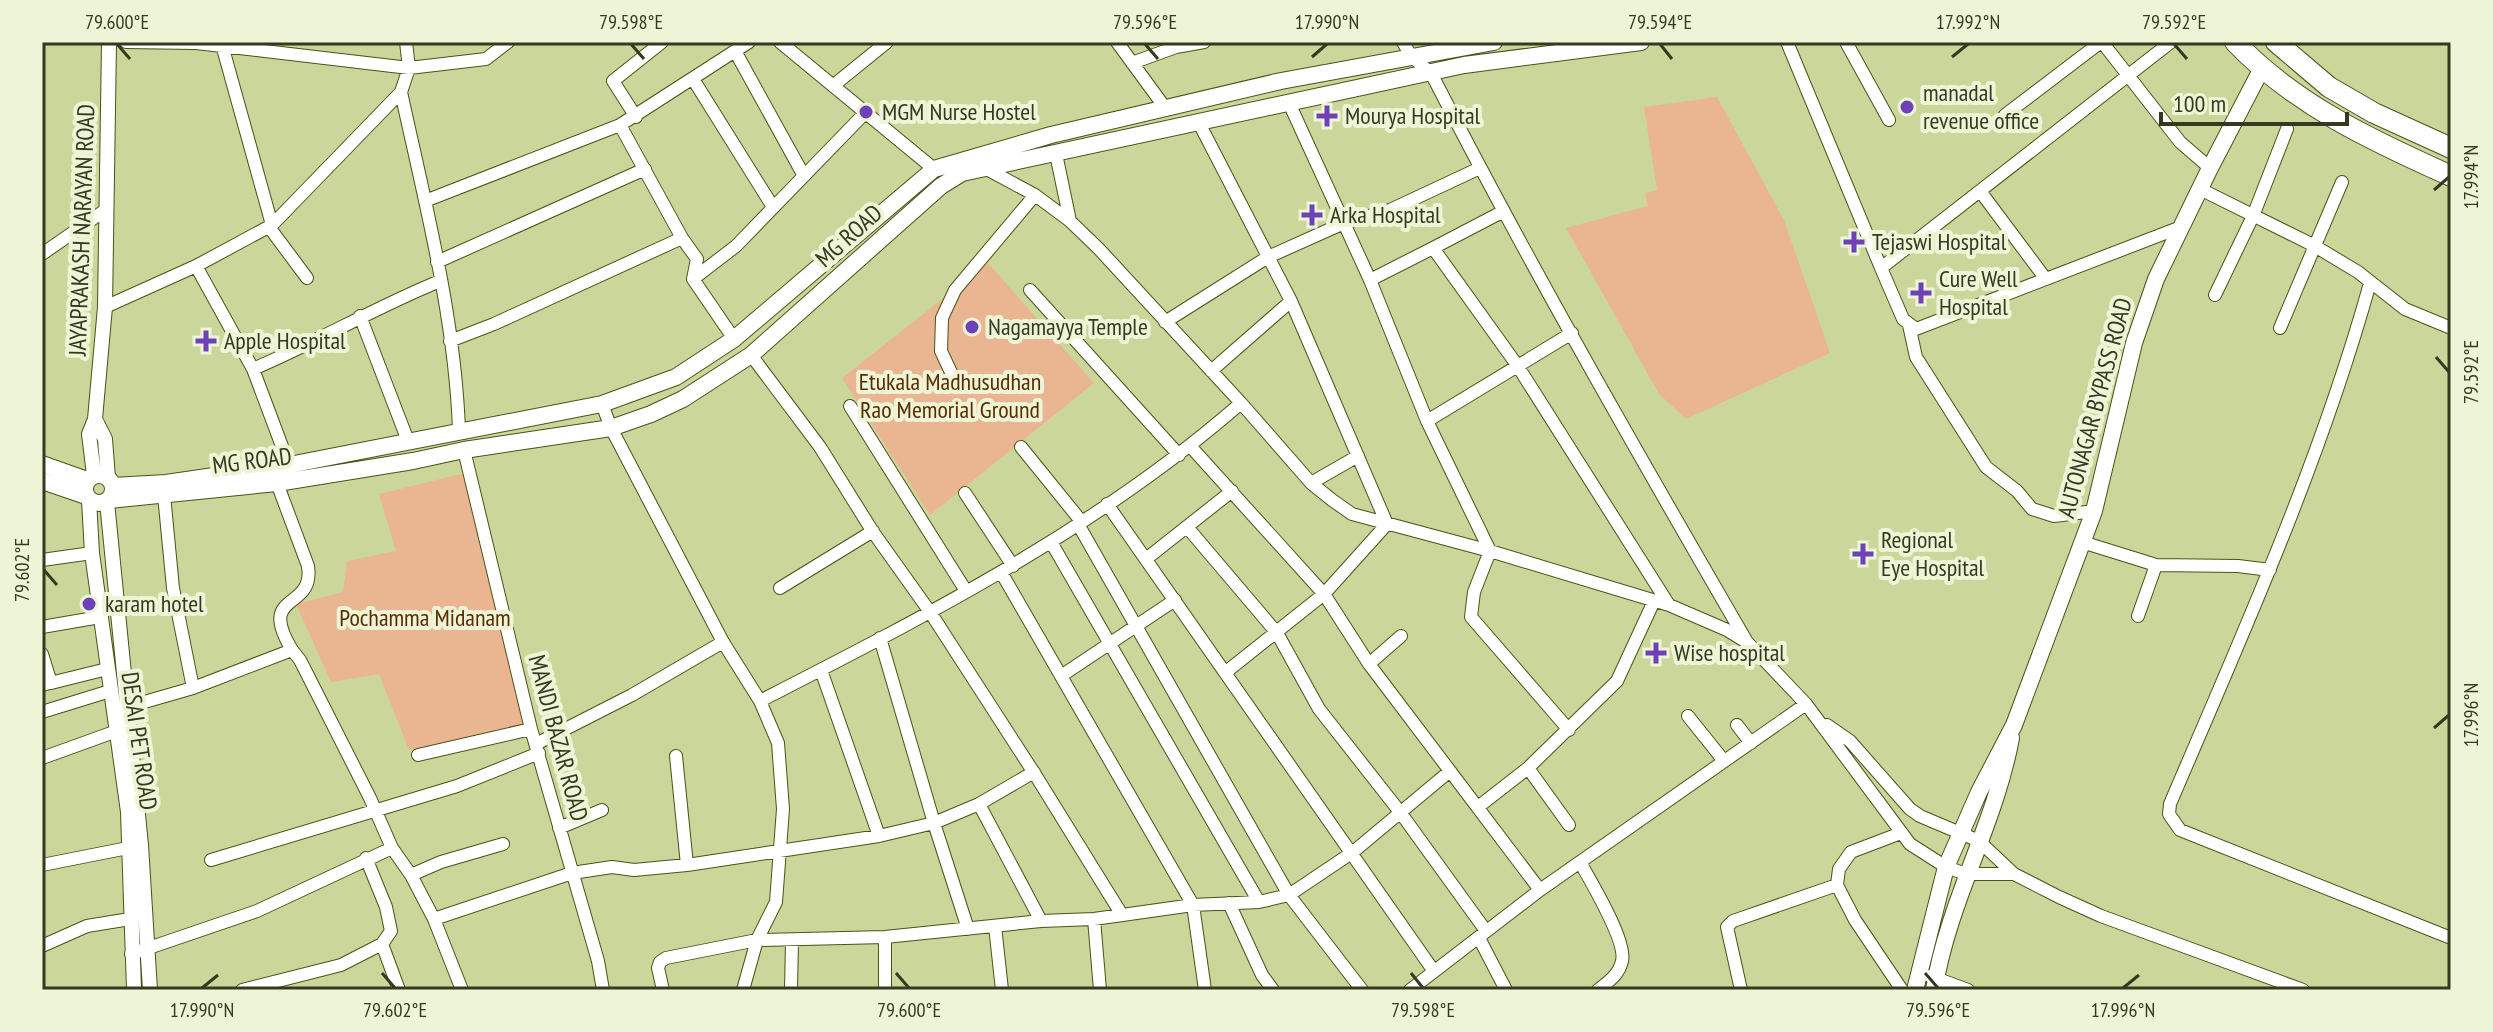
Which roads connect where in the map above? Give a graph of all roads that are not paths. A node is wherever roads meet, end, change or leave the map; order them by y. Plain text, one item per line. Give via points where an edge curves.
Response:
1 (109, 42) edge
2 (126, 42) edge
3 (196, 42) edge
4 (406, 42) edge
5 (508, 42) edge
6 (662, 42) edge
7 (749, 42) edge
8 (780, 42) edge
9 (887, 42) edge
10 (1117, 42) edge
11 (1204, 42) edge
12 (1494, 42) edge
13 (1641, 42) edge
14 (1787, 42) edge
15 (1846, 42) edge
16 (2101, 42) edge
17 (2171, 42) edge
18 (2235, 42) edge
19 (2276, 42) edge
20 (222, 45) junction
21 (1407, 49) edge
22 (1542, 49) edge
23 (735, 51) junction
24 (1132, 63) junction
25 (409, 68) junction
26 (2261, 70) junction
27 (1431, 73) junction
28 (2127, 76) junction
29 (693, 79) junction
30 (834, 85) junction
31 (401, 92) junction
32 (1289, 103) junction
33 (1166, 109) junction
34 (866, 112) junction
35 (2005, 115) dead end
36 (636, 117) junction
37 (1889, 120) dead end
38 (1199, 123) junction
39 (620, 125) junction
40 (2287, 129) dead end
41 (2451, 148) edge
42 (1056, 154) junction
43 (966, 159) junction
44 (1480, 168) junction
45 (2210, 168) junction
46 (645, 169) junction
47 (934, 169) junction
48 (988, 169) junction
49 (804, 176) junction
50 (2451, 176) edge
51 (2342, 182) dead end
52 (2200, 189) junction
53 (1980, 191) junction
54 (1035, 195) junction
55 (425, 201) junction
56 (773, 207) junction
57 (107, 209) junction
58 (1502, 212) junction
59 (2253, 216) junction
60 (1070, 221) junction
61 (1344, 223) junction
62 (271, 226) junction
63 (2181, 227) junction
64 (682, 238) junction
65 (2313, 245) junction
66 (1433, 248) junction
67 (42, 254) edge
68 (1268, 257) junction
69 (437, 262) junction
70 (196, 266) junction
71 (1881, 268) junction
72 (307, 278) dead end
73 (2045, 278) junction
74 (693, 279) junction
75 (1370, 280) junction
76 (440, 281) junction
77 (2370, 283) junction
78 (1030, 290) dead end
79 (2215, 295) dead end
80 (1291, 301) junction
81 (105, 307) junction
82 (360, 316) junction
83 (1165, 322) junction
84 (1909, 325) junction
85 (2280, 328) dead end
86 (2451, 328) edge
87 (1572, 333) junction
88 (734, 339) junction
89 (450, 341) junction
90 (751, 355) junction
91 (1517, 365) junction
92 (253, 369) junction
93 (1211, 371) junction
94 (956, 383) dead end
95 (1241, 403) junction
96 (602, 404) junction
97 (850, 406) dead end
98 (1427, 421) junction
99 (611, 428) junction
100 (459, 430) junction
101 (408, 441) junction
102 (1021, 447) dead end
103 (1191, 447) junction
104 (464, 450) junction
105 (1179, 455) junction
106 (1358, 456) junction
107 (42, 464) edge
108 (289, 465) junction
109 (42, 481) edge
110 (277, 483) junction
111 (1311, 483) junction
112 (99, 489) junction
113 (1232, 491) junction
114 (965, 493) dead end
115 (164, 495) junction
116 (1107, 504) junction
117 (2094, 511) junction
118 (1080, 522) junction
119 (1387, 524) junction
120 (1187, 527) junction
121 (873, 531) junction
122 (1051, 542) junction
123 (2082, 542) junction
124 (1490, 551) junction
125 (92, 553) junction
126 (1146, 559) junction
127 (42, 560) edge
128 (2156, 565) junction
129 (1007, 569) junction
130 (2270, 570) junction
131 (780, 588) dead end
132 (966, 591) junction
133 (1324, 594) junction
134 (1175, 600) junction
135 (1654, 601) junction
136 (1669, 605) junction
137 (930, 612) junction
138 (2138, 616) dead end
139 (100, 617) junction
140 (42, 627) edge
141 (1137, 627) junction
142 (1277, 633) junction
143 (1401, 636) dead end
144 (880, 638) junction
145 (723, 642) junction
146 (1748, 643) junction
147 (1111, 644) junction
148 (292, 650) junction
149 (42, 654) edge
150 (1369, 664) junction
151 (107, 669) junction
152 (821, 670) junction
153 (1226, 672) junction
154 (1061, 676) junction
155 (46, 684) edge
156 (193, 688) junction
157 (110, 691) junction
158 (760, 701) junction
159 (1806, 704) junction
160 (127, 707) junction
161 (42, 712) edge
162 (1688, 716) dead end
163 (1821, 721) junction
164 (1737, 725) dead end
165 (2014, 725) junction
166 (531, 729) junction
167 (1569, 730) junction
168 (114, 732) junction
169 (1751, 743) junction
170 (537, 749) junction
171 (418, 755) dead end
172 (676, 756) dead end
173 (42, 758) edge
174 (1724, 761) junction
175 (1528, 768) junction
176 (1450, 771) junction
177 (1034, 772) junction
178 (979, 804) junction
179 (1478, 807) junction
180 (602, 810) dead end
181 (1400, 812) junction
182 (375, 813) junction
183 (934, 823) junction
184 (1569, 825) dead end
185 (559, 828) junction
186 (1901, 833) junction
187 (1960, 833) junction
188 (879, 836) junction
189 (1979, 841) junction
190 (503, 844) dead end
191 (135, 846) junction
192 (392, 848) junction
193 (780, 850) junction
194 (1353, 852) junction
195 (366, 858) junction
196 (211, 860) dead end
197 (1580, 862) junction
198 (42, 865) edge
199 (687, 865) junction
200 (1946, 867) junction
201 (572, 873) junction
202 (1966, 874) junction
203 (2014, 874) junction
204 (411, 875) junction
205 (1837, 885) junction
206 (1540, 890) junction
207 (1289, 895) junction
208 (1259, 902) junction
209 (1229, 903) junction
210 (1193, 905) junction
211 (1122, 915) junction
212 (130, 919) junction
213 (434, 919) junction
214 (1094, 919) junction
215 (1041, 921) junction
216 (995, 926) junction
217 (968, 929) junction
218 (1482, 935) junction
219 (885, 937) junction
220 (2451, 938) edge
221 (757, 940) junction
222 (792, 941) junction
223 (382, 944) junction
224 (42, 946) edge
225 (148, 949) junction
226 (131, 954) junction
227 (1433, 970) junction
228 (1919, 972) junction
229 (2266, 977) junction
230 (1935, 984) edge
231 (134, 990) edge
232 (150, 990) edge
233 (242, 990) edge
234 (399, 990) edge
235 (462, 990) edge
236 (603, 990) edge
237 (663, 990) edge
238 (743, 990) edge
239 (791, 990) edge
240 (885, 990) edge
241 (1002, 990) edge
242 (1100, 990) edge
243 (1205, 990) edge
244 (1273, 990) edge
245 (1362, 990) edge
246 (1410, 990) edge
247 (1506, 990) edge
248 (1598, 990) edge
249 (1741, 990) edge
250 (1902, 990) edge
251 (1915, 990) edge
252 (1968, 990) edge
253 (2261, 990) edge
254 (2303, 990) edge

1 - 57 street, JAYAPRAKASH NARAYAN ROAD
2 - 3 street
3 - 20 street
4 - 25 street
5 - 25 street via 486,59
6 - 36 street via 613,81
7 - 23 street
8 - 30 street
9 - 30 street
10 - 24 street
11 - 24 street
12 - 21 main road, MG ROAD
13 - 22 main road, MG ROAD
14 - 71 street
15 - 37 street
16 - 28 street
16 - 35 street
17 - 28 street
18 - 26 highway
19 - 41 highway via 2329,87
20 - 25 street
20 - 62 street
21 - 27 street
21 - 33 main road, MG ROAD
22 - 27 main road, MG ROAD
23 - 29 street
23 - 49 street
24 - 33 street
25 - 31 street
26 - 45 main road, AUTONAGAR BYPASS ROAD
26 - 50 highway via 2337,122
27 - 32 main road, MG ROAD
27 - 44 street
28 - 45 street via 2180,142
28 - 53 street
29 - 36 street
29 - 56 street
30 - 34 street
31 - 55 street
31 - 62 street
32 - 38 main road, MG ROAD
32 - 61 street
33 - 43 main road, MG ROAD
34 - 47 street
34 - 49 street
36 - 39 street
38 - 42 main road, MG ROAD
38 - 68 street
39 - 46 street
39 - 55 street
40 - 59 street
42 - 48 main road, MG ROAD
42 - 60 street
43 - 47 main road, MG ROAD
43 - 48 street
44 - 58 street
44 - 61 street via 1390,210
45 - 52 main road, AUTONAGAR BYPASS ROAD
46 - 64 street
46 - 69 street
47 - 88 main road, MG ROAD
48 - 54 street
48 - 90 main road, MG ROAD via 962,173 941,186
49 - 56 street
51 - 65 street
52 - 59 street
52 - 63 main road, AUTONAGAR BYPASS ROAD
53 - 71 street
53 - 73 street
54 - 60 street
54 - 94 street via 955,290 942,318 941,351
55 - 69 street
56 - 74 street via 736,246
57 - 67 street
57 - 81 street, JAYAPRAKASH NARAYAN ROAD
58 - 66 street
58 - 87 street
59 - 65 street
59 - 79 street
60 - 83 street
61 - 68 street
61 - 75 street
62 - 70 street
62 - 72 street
63 - 73 street
63 - 117 main road, AUTONAGAR BYPASS ROAD via 2134,343
64 - 74 street via 697,259
64 - 89 street
65 - 77 street
65 - 85 street
66 - 75 street
66 - 91 street
68 - 80 street
68 - 83 street
69 - 76 street
70 - 81 street
70 - 92 street
71 - 84 street
73 - 84 street via 1926,327
74 - 88 street
75 - 98 street
76 - 82 street
76 - 89 street
77 - 86 street via 2405,309
77 - 130 street via 2325,428
78 - 105 street
80 - 93 street
80 - 106 street
81 - 112 street, JAYAPRAKASH NARAYAN ROAD via 88,445
82 - 92 street
82 - 101 street
83 - 93 street
84 - 117 street via 1916,357 1986,467 2032,509 2054,516
87 - 91 street
87 - 146 street
88 - 96 main road, MG ROAD via 676,377
89 - 100 street
90 - 99 main road, MG ROAD via 683,399
90 - 121 street via 820,447
91 - 98 street
91 - 136 street
92 - 108 street
93 - 95 street
95 - 103 street
95 - 111 street
96 - 99 street
96 - 100 main road, MG ROAD
97 - 132 street
98 - 124 street
99 - 104 main road, MG ROAD
99 - 145 street
100 - 101 main road, MG ROAD
101 - 108 main road, MG ROAD
102 - 118 street
103 - 105 street
103 - 113 street
104 - 110 main road, MG ROAD
104 - 166 street, MANDI BAZAR ROAD
105 - 116 street
106 - 111 street
106 - 119 street
107 - 112 main road
108 - 112 main road, MG ROAD
109 - 112 main road
110 - 115 main road, MG ROAD
110 - 148 street via 310,579 279,617
111 - 119 street via 1352,514
112 - 115 main road, MG ROAD
112 - 125 street, DESAI PET ROAD
112 - 160 street, DESAI PET ROAD
113 - 120 street
113 - 133 street
114 - 129 street
115 - 156 street via 173,588
116 - 118 street
116 - 126 street
117 - 123 main road, AUTONAGAR BYPASS ROAD
118 - 122 street
118 - 141 street
119 - 124 street
119 - 133 street
120 - 126 street
120 - 142 street
121 - 131 street
121 - 137 street
122 - 129 street
122 - 147 street
123 - 128 street
123 - 165 main road, AUTONAGAR BYPASS ROAD
124 - 135 street
124 - 167 street via 1474,592 1471,617
125 - 127 street
125 - 139 street, DESAI PET ROAD
126 - 134 street
128 - 130 street
128 - 138 street
129 - 132 street
129 - 154 street
130 - 220 street via 2169,814 2180,830
132 - 137 street
133 - 142 street
133 - 150 street
134 - 141 street
134 - 153 street
135 - 136 street
135 - 167 street via 1617,681
136 - 146 street
137 - 144 street
137 - 177 street
139 - 140 street
139 - 151 street, DESAI PET ROAD
141 - 147 street
141 - 207 street
142 - 153 street
142 - 181 street via 1319,709
143 - 150 street
144 - 152 street
144 - 183 street
145 - 158 street
145 - 170 street
146 - 159 street
147 - 154 street
147 - 208 street
148 - 156 street
148 - 182 street
149 - 155 street
150 - 176 street
151 - 155 street
151 - 157 street, DESAI PET ROAD
152 - 158 street
152 - 188 street
153 - 194 street
154 - 210 street
156 - 160 street
157 - 161 street
157 - 168 street, DESAI PET ROAD
158 - 193 street via 778,743
159 - 163 street
159 - 169 street
160 - 191 street, DESAI PET ROAD
162 - 174 street
163 - 186 street
163 - 187 street via 1850,741 1910,809
164 - 169 street
165 - 187 main road, AUTONAGAR BYPASS ROAD
165 - 189 main road, AUTONAGAR BYPASS ROAD
166 - 170 street, MANDI BAZAR ROAD
166 - 171 street
167 - 175 street
168 - 173 street
168 - 191 street, DESAI PET ROAD
169 - 174 street
170 - 182 street via 457,786
170 - 185 street, MANDI BAZAR ROAD
172 - 199 street
174 - 197 street
175 - 179 street
175 - 184 street
176 - 179 street
176 - 181 street
177 - 178 street
177 - 211 street
178 - 183 street
178 - 215 street
179 - 206 street
180 - 185 street
181 - 194 street
181 - 218 street
182 - 192 street
182 - 196 street
183 - 188 street
183 - 217 street
185 - 201 street, MANDI BAZAR ROAD
186 - 200 street
186 - 205 street via 1851,852 1839,869
187 - 189 street
187 - 200 main road, AUTONAGAR BYPASS ROAD
188 - 193 street
189 - 202 main road, AUTONAGAR BYPASS ROAD
189 - 203 street
190 - 204 street
191 - 198 street
191 - 212 street, DESAI PET ROAD
191 - 225 street, DESAI PET ROAD
192 - 195 street
192 - 204 street
193 - 199 street
193 - 221 street via 776,902
194 - 207 street
194 - 227 street
195 - 223 street via 390,919 391,931
195 - 225 street via 257,911
197 - 206 street
197 - 248 street via 1623,956 1616,974
199 - 201 street
200 - 202 street
200 - 228 main road, AUTONAGAR BYPASS ROAD
201 - 213 street
201 - 236 street, MANDI BAZAR ROAD
202 - 203 street
202 - 230 main road, AUTONAGAR BYPASS ROAD
203 - 229 street via 2101,916
204 - 213 street
205 - 249 street via 1727,927
205 - 250 street
206 - 218 street
207 - 208 street
207 - 245 street
208 - 209 street
209 - 210 street
209 - 244 street
210 - 211 street
210 - 243 street
211 - 214 street
212 - 224 street via 87,926
212 - 226 street, DESAI PET ROAD
213 - 235 street
214 - 215 street
214 - 242 street
215 - 216 street
216 - 217 street
216 - 241 street
217 - 219 street
218 - 227 street
218 - 247 street
219 - 222 street
219 - 240 street
221 - 222 street
221 - 237 street via 666,958 658,968
221 - 238 street
222 - 239 street
223 - 233 street via 341,965
223 - 234 street
225 - 226 street
225 - 232 street, DESAI PET ROAD
226 - 231 street, DESAI PET ROAD
227 - 246 street
228 - 230 street
228 - 251 main road, AUTONAGAR BYPASS ROAD
229 - 253 street
229 - 254 street
230 - 252 street

